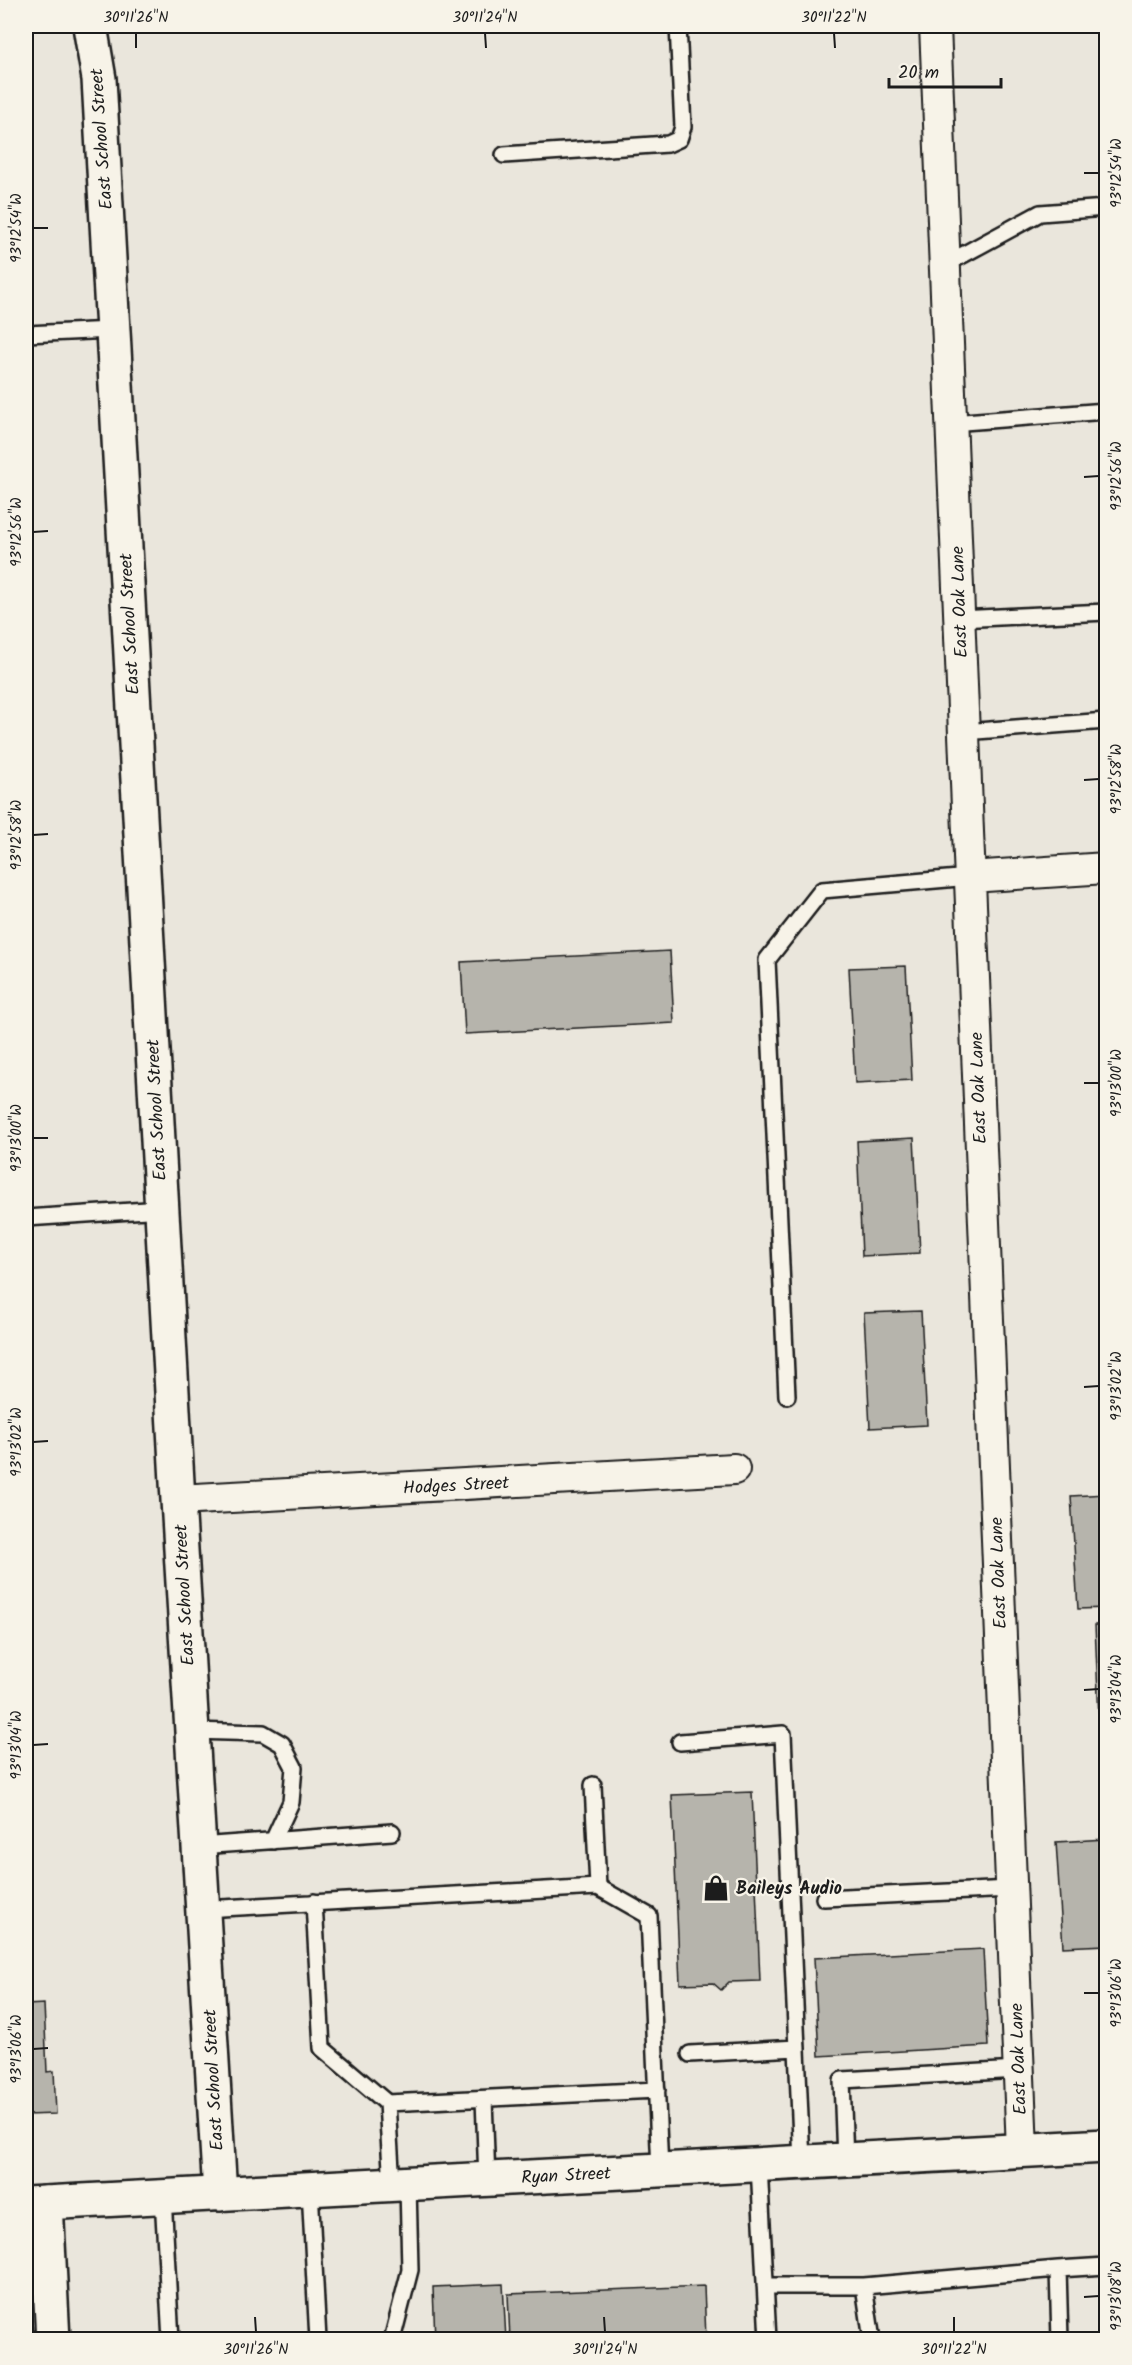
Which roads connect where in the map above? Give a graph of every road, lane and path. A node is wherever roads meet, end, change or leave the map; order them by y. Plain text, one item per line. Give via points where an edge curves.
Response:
1 (90, 26) edge
2 (97, 26) edge
3 (678, 26) edge
4 (935, 26) edge
5 (99, 79) junction
6 (504, 155) dead end
7 (1107, 208) edge
8 (946, 264) junction
9 (112, 330) junction
10 (26, 334) edge
11 (1107, 411) edge
12 (951, 423) junction
13 (1107, 612) edge
14 (959, 620) junction
15 (1107, 721) edge
16 (964, 732) junction
17 (1107, 868) edge
18 (970, 877) junction
19 (162, 1209) junction
20 (26, 1218) edge
21 (788, 1396) dead end
22 (734, 1469) dead end
23 (178, 1500) junction
24 (192, 1731) junction
25 (680, 1742) dead end
26 (593, 1785) dead end
27 (392, 1832) dead end
28 (273, 1841) junction
29 (199, 1846) junction
30 (598, 1887) junction
31 (1011, 1890) junction
32 (824, 1898) dead end
33 (314, 1902) junction
34 (203, 1910) junction
35 (796, 2048) junction
36 (690, 2054) dead end
37 (1018, 2070) junction
38 (657, 2090) junction
39 (484, 2099) junction
40 (387, 2103) junction
41 (1107, 2145) edge
42 (1022, 2150) junction
43 (845, 2160) junction
44 (802, 2162) junction
45 (759, 2165) junction
46 (660, 2170) junction
47 (487, 2180) junction
48 (400, 2185) junction
49 (310, 2189) junction
50 (220, 2194) junction
51 (163, 2197) junction
52 (36, 2204) edge
53 (1107, 2266) edge
54 (1058, 2269) junction
55 (765, 2286) junction
56 (864, 2286) junction
57 (53, 2340) edge
58 (171, 2340) edge
59 (318, 2340) edge
60 (392, 2340) edge
61 (768, 2340) edge
62 (872, 2340) edge
63 (1060, 2340) edge

1 - 5 street, East School Street
2 - 5 street
3 - 6 lane via 683,127 679,139 668,144
4 - 8 street, East Oak Lane
5 - 9 street, East School Street
7 - 8 lane via 1040,213
8 - 12 street, East Oak Lane
9 - 10 lane
9 - 19 street, East School Street
11 - 12 lane
12 - 14 street, East Oak Lane
13 - 14 lane
14 - 16 street, East Oak Lane
15 - 16 lane
16 - 18 street, East Oak Lane
17 - 18 street
18 - 21 lane via 822,890 767,960
18 - 31 street, East Oak Lane
19 - 20 lane
19 - 23 street, East School Street
22 - 23 street, Hodges Street
23 - 24 street, East School Street
24 - 28 lane via 263,1733 282,1744 294,1767 291,1802
24 - 29 street, East School Street
25 - 35 lane via 783,1734
26 - 30 lane
27 - 28 lane
28 - 29 lane
29 - 34 street, East School Street
30 - 33 lane
30 - 38 lane via 650,1916
31 - 32 lane
31 - 37 street, East Oak Lane
33 - 34 lane
33 - 40 lane via 322,2048
34 - 50 street, East School Street
35 - 36 lane
35 - 44 lane
37 - 42 street, East Oak Lane
37 - 43 lane via 842,2080
38 - 39 lane
38 - 46 lane
39 - 40 lane
39 - 47 lane
40 - 48 lane
41 - 42 street, Ryan Street
42 - 43 street, Ryan Street
43 - 44 street, Ryan Street
44 - 45 street, Ryan Street
45 - 46 street, Ryan Street
45 - 55 lane
46 - 47 street, Ryan Street
47 - 48 street, Ryan Street
48 - 49 street, Ryan Street
48 - 60 lane via 410,2271
49 - 50 street, Ryan Street
49 - 59 lane
50 - 51 street, Ryan Street
51 - 52 street, Ryan Street
51 - 58 lane
52 - 57 street
53 - 54 lane
54 - 56 lane
54 - 63 lane
55 - 56 lane
55 - 61 lane
56 - 62 lane

